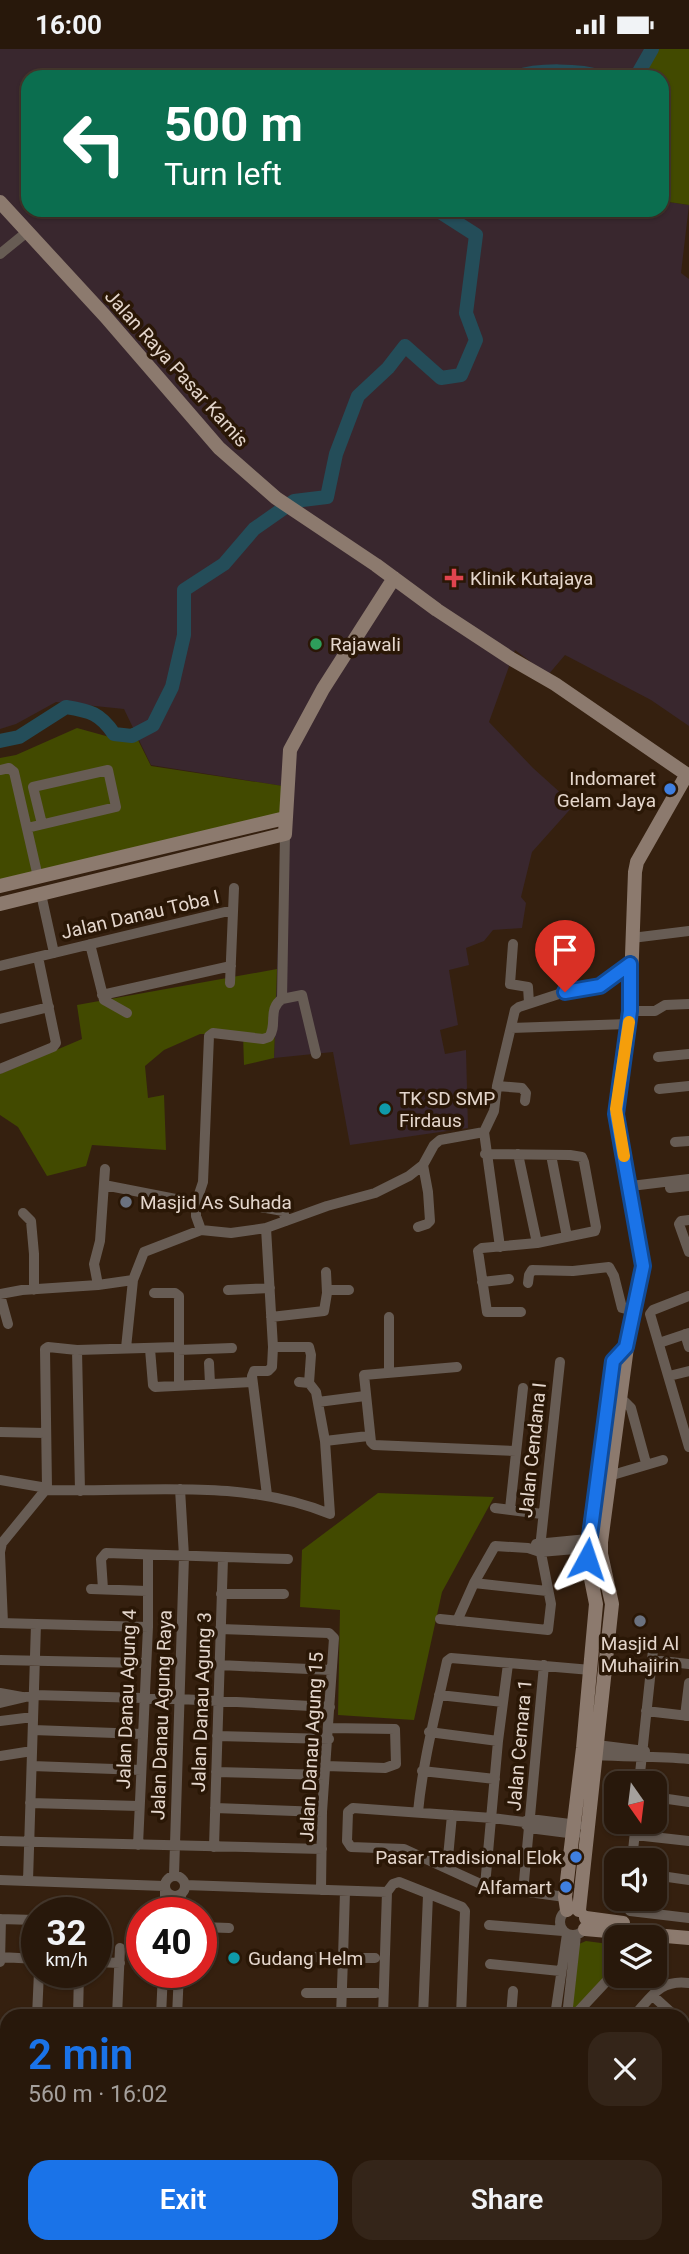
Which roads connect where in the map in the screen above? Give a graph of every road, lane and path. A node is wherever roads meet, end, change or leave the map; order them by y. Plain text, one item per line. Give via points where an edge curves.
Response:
1 (0, 202) edge
2 (27, 232) junction
3 (0, 254) edge
4 (394, 578) junction
5 (0, 769) edge
6 (688, 775) edge
7 (285, 818) junction
8 (42, 824) junction
9 (27, 828) junction
10 (285, 834) junction
11 (53, 874) junction
12 (38, 877) junction
13 (0, 886) edge
14 (234, 888) dead end
15 (56, 890) junction
16 (41, 894) junction
17 (0, 904) edge
18 (233, 910) junction
19 (689, 932) edge
20 (632, 938) junction
21 (90, 944) junction
22 (513, 944) dead end
23 (54, 953) junction
24 (38, 957) junction
25 (545, 957) dead end
26 (630, 964) junction
27 (231, 965) junction
28 (0, 966) edge
29 (230, 983) dead end
30 (565, 992) junction
31 (102, 995) junction
32 (282, 999) junction
33 (529, 1003) junction
34 (689, 1004) edge
35 (49, 1007) junction
36 (127, 1013) dead end
37 (629, 1018) junction
38 (0, 1019) edge
39 (511, 1028) junction
40 (316, 1054) dead end
41 (689, 1054) edge
42 (659, 1057) dead end
43 (0, 1069) edge
44 (498, 1086) junction
45 (689, 1086) edge
46 (659, 1089) dead end
47 (525, 1101) dead end
48 (484, 1132) junction
49 (689, 1141) edge
50 (675, 1142) dead end
51 (485, 1154) junction
52 (517, 1154) junction
53 (551, 1155) junction
54 (422, 1165) junction
55 (105, 1169) dead end
56 (689, 1179) edge
57 (104, 1185) junction
58 (636, 1186) junction
59 (689, 1186) edge
60 (196, 1203) junction
61 (243, 1204) dead end
62 (23, 1213) dead end
63 (689, 1220) edge
64 (286, 1221) junction
65 (418, 1227) dead end
66 (266, 1228) junction
67 (201, 1230) junction
68 (685, 1231) edge
69 (567, 1237) junction
70 (537, 1243) junction
71 (500, 1247) junction
72 (689, 1252) edge
73 (326, 1272) dead end
74 (509, 1279) dead end
75 (133, 1280) junction
76 (482, 1282) junction
77 (528, 1283) dead end
78 (98, 1285) junction
79 (270, 1289) junction
80 (34, 1290) junction
81 (228, 1290) dead end
82 (327, 1290) junction
83 (349, 1290) dead end
84 (154, 1293) dead end
85 (0, 1294) edge
86 (689, 1296) edge
87 (634, 1311) junction
88 (521, 1312) dead end
89 (271, 1317) junction
90 (389, 1317) dead end
91 (8, 1324) dead end
92 (687, 1333) edge
93 (659, 1343) junction
94 (273, 1347) junction
95 (689, 1347) edge
96 (126, 1348) junction
97 (232, 1348) dead end
98 (150, 1349) junction
99 (178, 1349) junction
100 (77, 1350) junction
101 (560, 1362) dead end
102 (209, 1363) dead end
103 (457, 1367) dead end
104 (689, 1371) edge
105 (389, 1372) junction
106 (669, 1377) junction
107 (252, 1382) junction
108 (210, 1384) junction
109 (179, 1385) junction
110 (523, 1388) dead end
111 (365, 1396) junction
112 (614, 1400) junction
113 (318, 1402) junction
114 (689, 1408) edge
115 (678, 1411) junction
116 (0, 1431) edge
117 (45, 1433) junction
118 (368, 1436) junction
119 (325, 1441) junction
120 (689, 1447) edge
121 (516, 1451) junction
122 (663, 1460) dead end
123 (646, 1463) junction
124 (605, 1471) junction
125 (0, 1480) edge
126 (46, 1489) junction
127 (180, 1489) junction
128 (79, 1491) junction
129 (267, 1495) junction
130 (495, 1507) dead end
131 (510, 1509) junction
132 (542, 1514) junction
133 (587, 1543) junction
134 (540, 1547) junction
135 (0, 1548) edge
136 (148, 1555) junction
137 (184, 1556) junction
138 (223, 1558) junction
139 (288, 1559) dead end
140 (474, 1583) junction
141 (91, 1589) dead end
142 (103, 1589) junction
143 (147, 1591) junction
144 (547, 1591) junction
145 (221, 1594) junction
146 (284, 1594) dead end
147 (596, 1604) junction
148 (612, 1604) junction
149 (440, 1619) dead end
150 (457, 1621) junction
151 (2, 1623) edge
152 (36, 1624) junction
153 (148, 1627) junction
154 (220, 1629) junction
155 (0, 1660) edge
156 (35, 1660) junction
157 (145, 1663) junction
158 (508, 1664) junction
159 (689, 1664) edge
160 (219, 1665) junction
161 (544, 1665) junction
162 (331, 1670) junction
163 (591, 1670) junction
164 (689, 1683) edge
165 (0, 1693) edge
166 (34, 1695) junction
167 (439, 1695) junction
168 (22, 1697) junction
169 (143, 1698) junction
170 (179, 1699) junction
171 (218, 1701) junction
172 (503, 1702) junction
173 (0, 1703) edge
174 (330, 1707) junction
175 (646, 1711) junction
176 (687, 1716) edge
177 (33, 1717) junction
178 (0, 1721) edge
179 (33, 1730) junction
180 (429, 1732) junction
181 (142, 1734) junction
182 (329, 1734) junction
183 (217, 1737) junction
184 (498, 1741) junction
185 (593, 1749) junction
186 (32, 1751) junction
187 (641, 1754) junction
188 (0, 1756) edge
189 (689, 1759) edge
190 (32, 1766) junction
191 (141, 1770) junction
192 (325, 1771) junction
193 (422, 1771) junction
194 (640, 1771) edge
195 (216, 1772) junction
196 (495, 1779) junction
197 (667, 1799) edge
198 (689, 1802) edge
199 (30, 1803) junction
200 (139, 1806) junction
201 (215, 1808) junction
202 (322, 1812) junction
203 (418, 1812) junction
204 (452, 1815) junction
205 (492, 1818) junction
206 (528, 1823) junction
207 (581, 1829) junction
208 (635, 1835) joint
209 (689, 1840) edge
210 (0, 1841) edge
211 (29, 1841) junction
212 (138, 1845) junction
213 (175, 1846) junction
214 (214, 1847) junction
215 (633, 1848) edge
216 (322, 1849) junction
217 (447, 1868) junction
218 (174, 1876) junction
219 (667, 1877) edge
220 (0, 1880) edge
221 (689, 1880) edge
222 (28, 1881) junction
223 (485, 1886) junction
224 (165, 1889) junction
225 (183, 1890) junction
226 (321, 1890) junction
227 (345, 1891) junction
228 (387, 1892) junction
229 (523, 1892) junction
230 (428, 1895) junction
231 (165, 1897) edge
232 (182, 1897) edge
233 (658, 1911) edge
234 (689, 1918) edge
235 (1, 1919) edge
236 (21, 1920) edge
237 (573, 1920) junction
238 (489, 1925) dead end
239 (604, 1925) edge
240 (217, 1928) edge
241 (229, 1928) dead end
242 (689, 1931) edge
243 (667, 1932) edge
244 (667, 1935) edge
245 (689, 1938) edge
246 (120, 1948) dead end
247 (311, 1957) dead end
248 (343, 1958) junction
249 (375, 1958) dead end
250 (21, 1959) edge
251 (0, 1960) edge
252 (112, 1963) edge
253 (120, 1963) junction
254 (490, 1963) dead end
255 (560, 1971) junction
256 (689, 1983) edge
257 (604, 1984) edge
258 (38, 1988) edge
259 (79, 1988) edge
260 (162, 1988) edge
261 (178, 1988) edge
262 (513, 1991) dead end
263 (306, 1993) dead end
264 (341, 1993) junction
265 (376, 1993) dead end
266 (653, 1996) junction
267 (37, 2009) edge
268 (78, 2009) edge
269 (117, 2009) edge
270 (161, 2009) edge
271 (177, 2009) edge
272 (341, 2009) edge
273 (383, 2009) edge
274 (424, 2009) edge
275 (461, 2009) edge
276 (512, 2009) edge
277 (556, 2009) edge
278 (567, 2009) edge
279 (581, 2009) edge
280 (641, 2009) edge
281 (667, 2009) edge

1 - 2 main road, Jalan Raya Pasar Kamis
2 - 3 street
2 - 4 main road, Jalan Raya Pasar Kamis via 219,448 276,498
4 - 6 main road, Jalan Raya Pasar Kamis
4 - 7 main road via 290,750
5 - 9 street via 13,770
6 - 20 main road via 636,865
7 - 10 main road
7 - 11 main road
8 - 8 street via 116,807 108,770 33,787
8 - 9 street
9 - 12 street
10 - 15 main road
10 - 32 street
11 - 12 main road
11 - 15 main road
12 - 13 main road
14 - 18 street
15 - 16 main road
16 - 17 main road
16 - 23 street
18 - 21 street, Jalan Danau Toba I
18 - 27 street
19 - 20 street
20 - 26 main road
21 - 23 street, Jalan Danau Toba I
21 - 31 street
22 - 33 street via 510,983 528,987
23 - 24 street, Jalan Danau Toba I
24 - 28 street, Jalan Danau Toba I
24 - 35 street
25 - 30 street via 558,959
26 - 30 street via 600,986
26 - 37 main road
27 - 29 street
27 - 31 street
30 - 33 street
31 - 36 street
32 - 40 street via 302,995
32 - 60 street via 273,1008 269,1037 209,1036 203,1182
33 - 39 street via 515,1010
34 - 37 street
35 - 38 street
35 - 43 street via 53,1047
37 - 39 street
37 - 58 main road via 616,1114
39 - 44 street
41 - 42 street
44 - 47 street via 522,1088
44 - 48 street via 493,1116
45 - 46 street
48 - 51 street
48 - 54 street via 440,1140
49 - 50 street
51 - 52 street
51 - 71 street
52 - 53 street
52 - 70 street
53 - 69 street
53 - 69 street via 580,1156 584,1162 596,1229
54 - 64 street via 385,1188
54 - 65 street via 430,1221
55 - 57 street
56 - 58 street
57 - 60 street
57 - 78 street via 100,1248 94,1264
58 - 59 street
58 - 87 main road via 643,1266
60 - 67 street
61 - 64 street via 282,1211
62 - 80 street via 31,1221
63 - 68 street via 679,1222
64 - 66 street
66 - 67 street via 231,1233
66 - 79 street
67 - 75 street via 144,1252
68 - 72 street
69 - 70 street
70 - 71 street
71 - 76 street via 478,1251
73 - 82 street
74 - 76 street
75 - 78 street
75 - 96 street
76 - 88 street via 488,1313
77 - 87 street via 532,1271 609,1267 622,1308
78 - 80 street
79 - 81 street
79 - 89 street
80 - 85 street
82 - 83 street
82 - 89 street via 322,1312
84 - 99 street via 179,1296
85 - 91 street
86 - 93 street via 650,1313
87 - 112 main road
89 - 94 street
90 - 105 street
92 - 93 street
92 - 95 street
93 - 106 street
94 - 107 street via 271,1369 254,1371
94 - 113 street via 309,1347 304,1383 316,1392
96 - 98 street
96 - 100 street
97 - 99 street
98 - 99 street
98 - 109 street via 153,1385
99 - 109 street
100 - 117 street via 45,1349
100 - 128 street
101 - 132 street, Jalan Cendana I
102 - 108 street
103 - 105 street
104 - 106 street
105 - 111 street via 364,1375
106 - 115 street
107 - 108 street
107 - 129 street
108 - 109 street
110 - 121 street
111 - 113 street
111 - 118 street
112 - 123 street via 631,1408
112 - 124 main road
113 - 119 street
114 - 115 street
115 - 120 street
116 - 117 street
117 - 126 street
118 - 119 street
118 - 121 street via 374,1445
119 - 129 street via 330,1514
121 - 131 street
122 - 123 street
123 - 124 street
124 - 133 main road
124 - 148 main road via 601,1548
125 - 126 street
126 - 128 street
126 - 135 street
127 - 128 street
127 - 129 street
127 - 137 street, Jalan Danau Agung Raya
130 - 131 street
131 - 132 street
132 - 134 street, Jalan Cendana I
133 - 134 street
133 - 147 main road
134 - 140 street via 495,1546
134 - 144 street, Jalan Cendana I
135 - 151 street
136 - 137 street
136 - 142 street via 103,1555
136 - 143 street, Jalan Danau Agung 4
137 - 138 street
137 - 170 street, Jalan Danau Agung Raya
138 - 139 street
138 - 145 street, Jalan Danau Agung 3
140 - 144 street
140 - 150 street
141 - 142 street
142 - 143 street
143 - 153 street, Jalan Danau Agung 4
144 - 150 street, Jalan Cendana I via 551,1609 548,1630
145 - 146 street
145 - 154 street, Jalan Danau Agung 3
147 - 148 main road
147 - 163 main road
148 - 185 main road
149 - 150 street
151 - 152 street
152 - 153 street
152 - 156 street
153 - 157 street, Jalan Danau Agung 4
154 - 160 street, Jalan Danau Agung 3
154 - 162 street, Jalan Danau Agung 15 via 329,1633 335,1641
155 - 156 street
156 - 157 street
156 - 166 street
157 - 169 street, Jalan Danau Agung 4
158 - 161 street
158 - 167 street via 451,1658
158 - 172 street
159 - 175 street via 652,1655
160 - 162 street
160 - 171 street, Jalan Danau Agung 3
161 - 163 street
161 - 206 street, Jalan Cemara 1
162 - 174 street, Jalan Danau Agung 15
163 - 185 main road
164 - 176 street
165 - 168 street
166 - 168 street
166 - 169 street
166 - 177 street
167 - 172 street
167 - 180 street
168 - 173 street
169 - 170 street
169 - 181 street, Jalan Danau Agung 4
170 - 171 street
170 - 213 street, Jalan Danau Agung Raya
171 - 174 street
171 - 183 street, Jalan Danau Agung 3
172 - 184 street
174 - 182 street, Jalan Danau Agung 15
175 - 176 street
175 - 187 street
177 - 178 street
177 - 179 street
179 - 181 street
179 - 186 street
180 - 184 street
180 - 193 street
181 - 191 street, Jalan Danau Agung 4
182 - 183 street
182 - 192 street, Jalan Danau Agung 15
182 - 192 street via 395,1729 396,1764
183 - 195 street, Jalan Danau Agung 3
184 - 196 street
185 - 187 street
185 - 207 main road
186 - 188 street
186 - 190 street
187 - 189 street
187 - 194 street
190 - 191 street
190 - 199 street
191 - 200 street, Jalan Danau Agung 4
192 - 195 street
192 - 202 street, Jalan Danau Agung 15
193 - 196 street
193 - 203 street
195 - 201 street, Jalan Danau Agung 3
196 - 205 street
197 - 198 street
199 - 200 street
199 - 211 street
200 - 212 street, Jalan Danau Agung 4
201 - 202 street
201 - 214 street, Jalan Danau Agung 3
202 - 216 street, Jalan Danau Agung 15
203 - 204 street
203 - 217 street via 353,1808 348,1812 347,1843 351,1847 404,1849
204 - 205 street
204 - 217 street
205 - 206 street
205 - 223 street
206 - 207 street
206 - 229 street, Jalan Cemara 1
207 - 237 main road
208 - 209 street
208 - 215 street
210 - 211 street
211 - 212 street
211 - 222 street
212 - 213 street
213 - 214 street
213 - 218 street, Jalan Danau Agung Raya
214 - 216 street
216 - 226 street, Jalan Danau Agung 15
217 - 223 street
218 - 224 street via 167,1879
218 - 225 street via 180,1877
219 - 221 street
220 - 222 street
222 - 224 street
223 - 229 street
224 - 225 street via 173,1896
224 - 231 street
225 - 226 street
225 - 232 street
226 - 227 street
227 - 228 street
227 - 248 street
228 - 230 street via 399,1882
228 - 273 street
229 - 237 street
230 - 274 street
230 - 275 street via 462,1907 466,1914
233 - 234 street
235 - 236 street
235 - 251 street
237 - 238 street
237 - 239 main road
237 - 255 street
237 - 278 street
240 - 241 street
242 - 243 main road
244 - 245 main road
246 - 253 street
247 - 248 street
248 - 249 street
248 - 264 street
250 - 251 street
252 - 253 street
253 - 269 street
254 - 255 street
255 - 277 street
256 - 266 street via 670,1982
257 - 279 street
258 - 267 street
259 - 268 street
260 - 270 street
261 - 271 street
262 - 276 street
263 - 264 street
264 - 265 street
264 - 272 street
266 - 280 street
266 - 281 street

